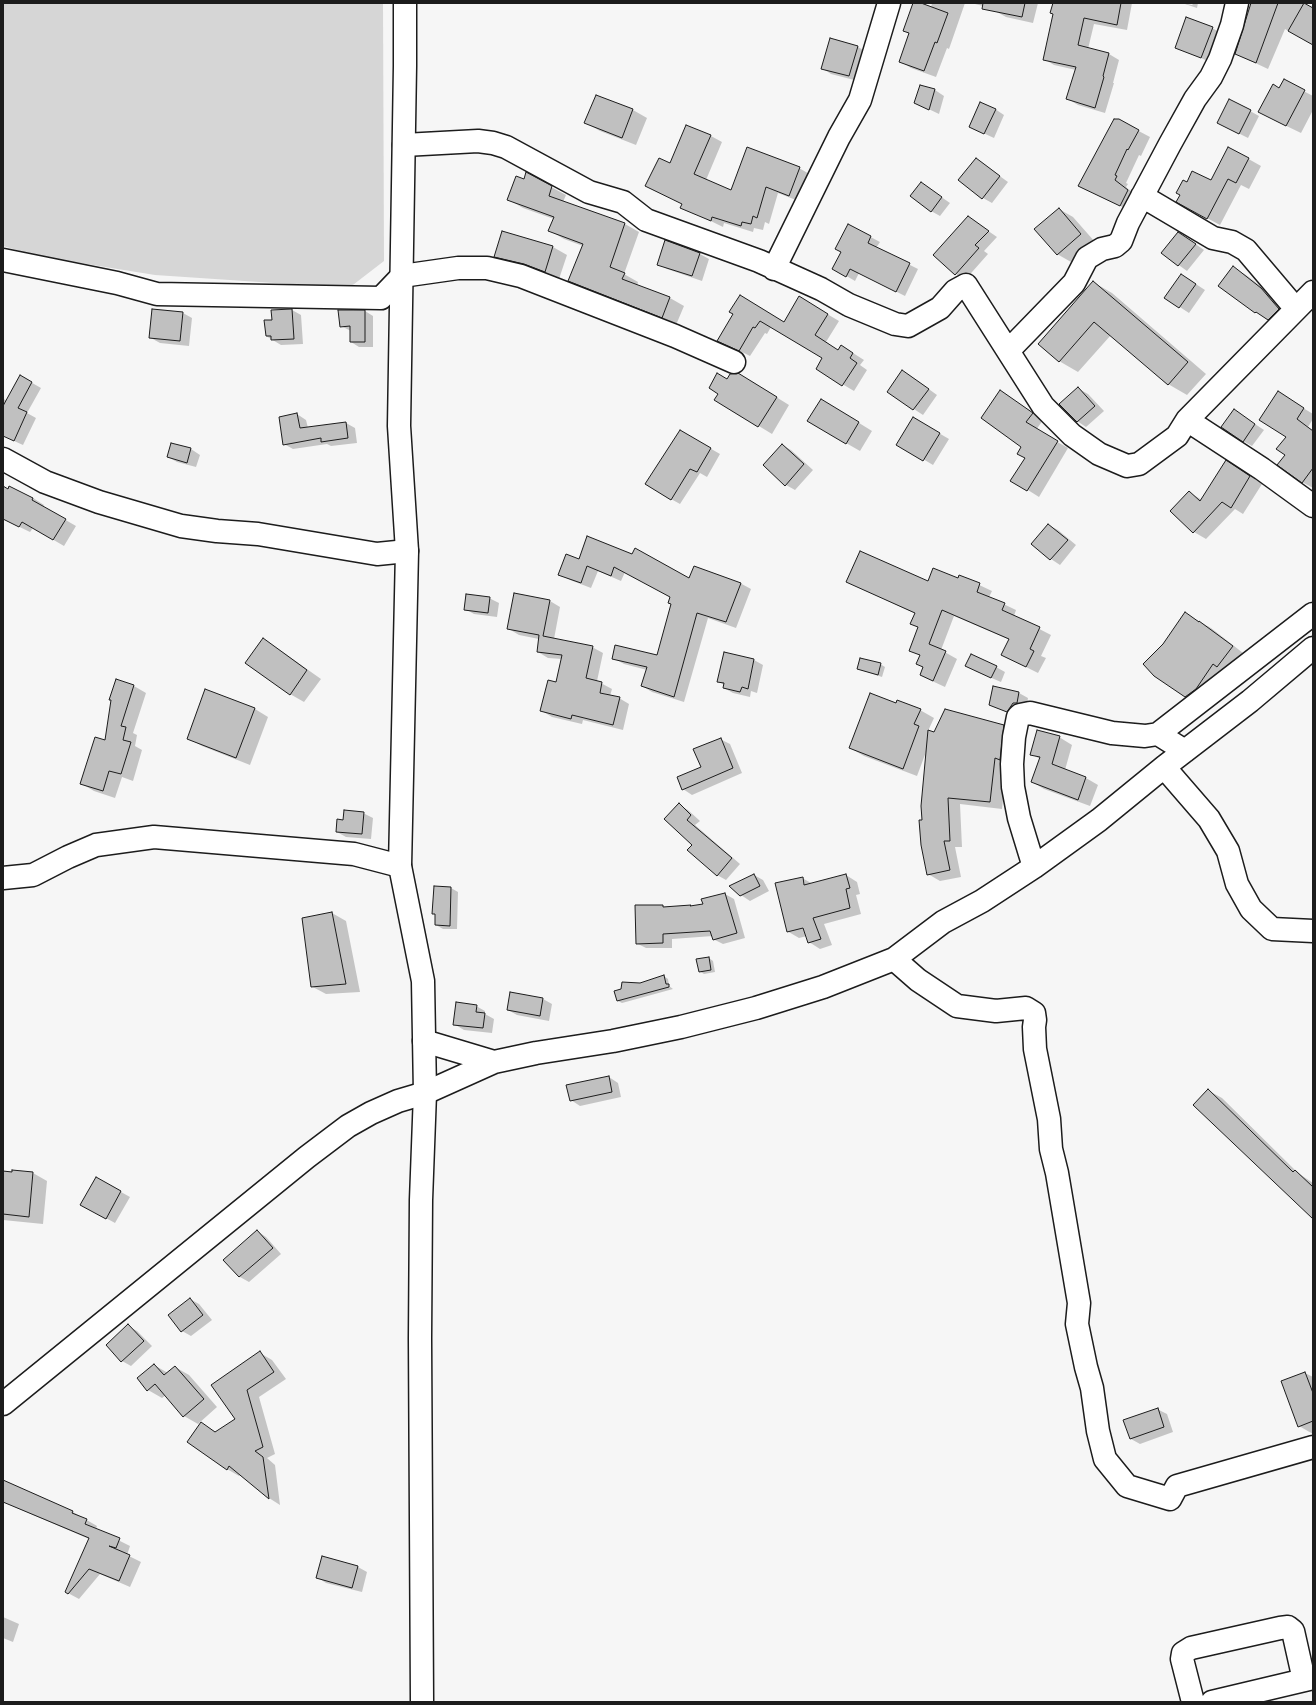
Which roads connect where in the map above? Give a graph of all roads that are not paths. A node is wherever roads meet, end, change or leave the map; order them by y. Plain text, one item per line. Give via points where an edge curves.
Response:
1 (405, 3) edge
2 (889, 3) edge
3 (1237, 3) edge
4 (404, 145) junction
5 (1142, 196) junction
6 (4, 262) edge
7 (774, 269) junction
8 (402, 276) junction
9 (1313, 292) edge
10 (1296, 310) junction
11 (1008, 351) junction
12 (734, 362) dead end
13 (1187, 420) junction
14 (3, 459) edge
15 (1313, 506) edge
16 (407, 552) junction
17 (1313, 614) edge
18 (1313, 648) edge
19 (1158, 734) junction
20 (1185, 751) junction
21 (1164, 767) junction
22 (400, 866) junction
23 (1034, 867) junction
24 (3, 878) edge
25 (1313, 931) edge
26 (894, 959) junction
27 (424, 1041) junction
28 (494, 1062) junction
29 (424, 1093) junction
30 (3, 1404) edge
31 (1313, 1447) edge
32 (1308, 1679) edge
33 (422, 1702) edge
34 (1192, 1702) edge
35 (1212, 1702) edge

1 - 4 street
2 - 7 street via 860,100
3 - 5 street via 1220,59
4 - 7 street via 478,141 506,147 589,192 623,202 646,220
4 - 8 street
5 - 10 street via 1213,238 1232,242 1246,250
5 - 11 street via 1121,241 1087,258 1074,282
6 - 8 street via 117,283 156,294 381,298
7 - 11 street via 877,318 908,326 940,308 955,291 966,285
8 - 12 street via 458,268 501,270 662,331
8 - 16 street via 399,426
9 - 10 street
10 - 13 street
11 - 13 street via 1043,406 1072,436 1099,454 1127,466 1146,460 1153,452 1177,436
13 - 15 street
14 - 16 street via 45,482 99,502 181,526 258,534 377,554
16 - 22 street
17 - 19 street
18 - 20 street
19 - 20 street
19 - 23 street via 1145,736 1112,733 1030,713 1020,715 1012,757 1013,787 1019,818
20 - 21 street
21 - 23 street via 1099,820
21 - 25 street via 1208,819 1228,851 1237,884 1251,909 1272,929
22 - 24 street via 354,854 154,837 96,845 33,875
22 - 27 street via 423,981
23 - 26 street via 944,922
26 - 28 street via 823,987 756,1008 681,1027
26 - 31 street via 918,980 957,1006 996,1011 1026,1008 1034,1013 1035,1049 1049,1119 1051,1149 1079,1303 1078,1324 1092,1388 1098,1431 1105,1459 1127,1486 1170,1499 1177,1486
27 - 28 street
27 - 29 street
28 - 29 street
29 - 30 street via 398,1101 348,1126 301,1161
29 - 33 street via 420,1338
32 - 34 street via 1293,1631 1288,1627 1280,1628 1182,1652
32 - 35 street

